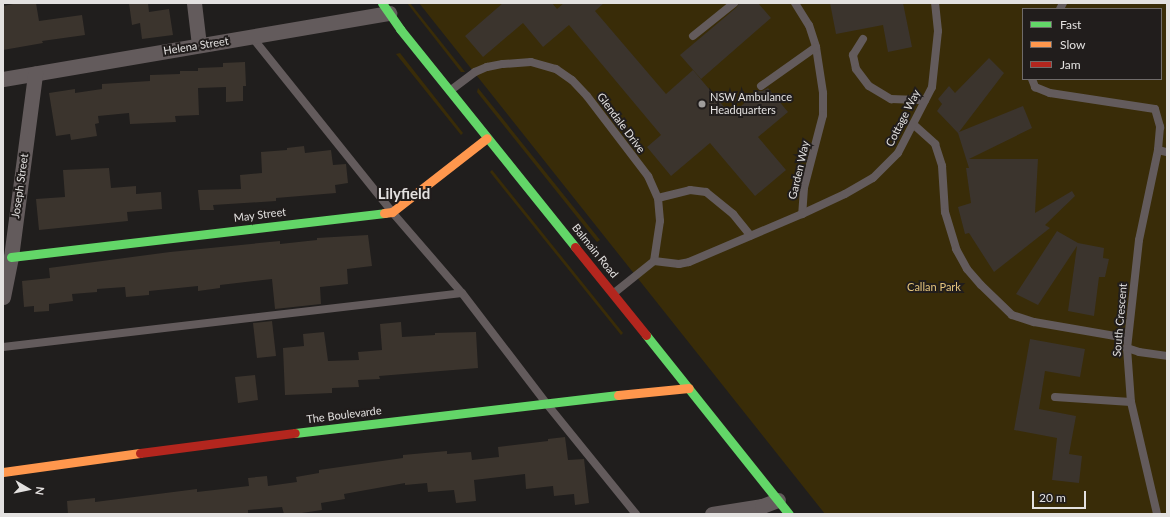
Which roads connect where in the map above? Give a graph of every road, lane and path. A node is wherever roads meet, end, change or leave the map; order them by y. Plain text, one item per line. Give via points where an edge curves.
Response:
1 (194, 3) edge
2 (734, 3) edge
3 (795, 3) edge
4 (935, 3) edge
5 (385, 8) edge
6 (252, 36) junction
7 (693, 36) dead end
8 (863, 39) dead end
9 (199, 45) junction
10 (816, 47) junction
11 (35, 74) junction
12 (3, 79) edge
13 (1032, 80) edge
14 (761, 86) dead end
15 (450, 90) junction
16 (925, 100) junction
17 (913, 124) junction
18 (488, 138) junction
19 (1158, 150) junction
20 (1167, 152) edge
21 (658, 198) junction
22 (392, 212) junction
23 (802, 214) junction
24 (751, 236) junction
25 (10, 257) junction
26 (654, 261) junction
27 (3, 290) edge
28 (462, 293) junction
29 (614, 293) junction
30 (1127, 338) junction
31 (3, 347) edge
32 (1127, 348) junction
33 (1167, 356) edge
34 (689, 388) junction
35 (1055, 397) dead end
36 (1131, 402) junction
37 (546, 403) junction
38 (3, 472) edge
39 (778, 500) junction
40 (636, 514) edge
41 (712, 514) edge
42 (789, 514) edge
43 (1157, 514) edge

1 - 9 street
2 - 7 lane
3 - 10 lane, Garden Way via 809,25
4 - 16 lane, Cottage Way via 938,32 932,87
5 - 6 street, Helena Street
5 - 15 street, Balmain Road
6 - 9 street, Helena Street
6 - 22 lane
8 - 16 lane via 852,55 856,69 869,86 891,99
9 - 11 street, Helena Street
10 - 14 lane
10 - 23 lane, Garden Way via 823,93 823,115 804,188
11 - 12 street, Helena Street
11 - 25 street, Joseph Street
13 - 19 lane, South Crescent via 1035,87 1050,93 1155,109 1160,127
15 - 18 street, Balmain Road
15 - 21 lane, Glendale Drive via 475,72 487,67 531,62 556,69 572,80 587,96 648,176
16 - 17 lane, Cottage Way
17 - 23 lane, Cottage Way via 898,153 873,178
17 - 30 lane via 935,144 942,166 945,212 956,249 966,269 981,285 1012,315 1034,322
18 - 22 street
18 - 29 street, Balmain Road
19 - 20 lane
19 - 30 lane, South Crescent via 1139,240
21 - 24 lane via 690,190 706,192 733,214
21 - 26 lane, Glendale Drive via 660,221
22 - 25 street, May Street
22 - 28 lane
23 - 24 lane, Garden Way
24 - 26 lane, Garden Way via 689,262 679,264
25 - 27 street, Joseph Street
26 - 29 lane
28 - 31 lane
28 - 37 lane
29 - 34 street, Balmain Road
30 - 32 lane, South Crescent
32 - 33 lane
32 - 36 lane, South Crescent
34 - 37 street, The Boulevarde
34 - 39 street, Balmain Road
35 - 36 lane
36 - 43 lane, South Crescent
37 - 38 street, The Boulevarde via 237,440
37 - 40 lane
39 - 41 street via 762,506
39 - 42 street, Balmain Road

